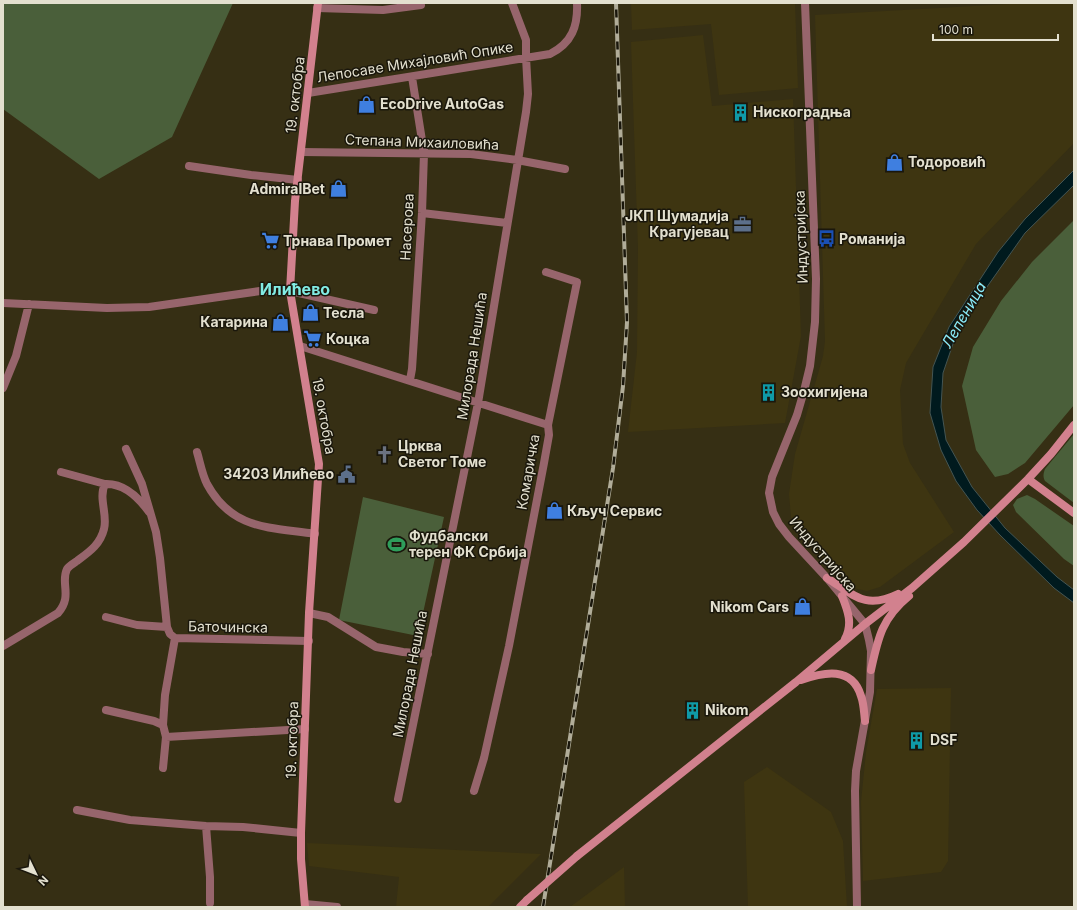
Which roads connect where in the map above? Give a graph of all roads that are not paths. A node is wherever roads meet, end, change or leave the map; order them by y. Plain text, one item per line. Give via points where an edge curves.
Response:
1 (512, 3) edge
2 (577, 3) edge
3 (805, 3) edge
4 (317, 5) edge
5 (421, 5) dead end
6 (526, 57) junction
7 (412, 77) junction
8 (308, 93) junction
9 (301, 152) junction
10 (424, 153) junction
11 (517, 160) junction
12 (189, 166) dead end
13 (565, 169) dead end
14 (298, 180) junction
15 (422, 213) junction
16 (507, 223) junction
17 (546, 272) dead end
18 (290, 291) junction
19 (3, 303) edge
20 (29, 304) junction
21 (374, 310) dead end
22 (300, 346) junction
23 (410, 380) junction
24 (3, 388) edge
25 (478, 403) junction
26 (548, 425) junction
27 (1074, 425) edge
28 (126, 449) dead end
29 (197, 452) dead end
30 (61, 472) dead end
31 (1028, 479) junction
32 (105, 484) junction
33 (149, 512) junction
34 (1074, 513) edge
35 (315, 534) junction
36 (938, 565) junction
37 (827, 578) junction
38 (912, 588) junction
39 (842, 596) junction
40 (309, 613) junction
41 (106, 617) dead end
42 (865, 624) junction
43 (168, 628) junction
44 (175, 638) junction
45 (309, 641) junction
46 (842, 643) junction
47 (3, 646) edge
48 (428, 654) junction
49 (871, 670) junction
50 (796, 682) junction
51 (106, 710) dead end
52 (865, 721) junction
53 (163, 725) junction
54 (304, 730) junction
55 (166, 737) junction
56 (163, 768) dead end
57 (474, 791) dead end
58 (398, 799) dead end
59 (77, 810) dead end
60 (206, 826) junction
61 (301, 833) junction
62 (210, 903) dead end
63 (305, 906) edge
64 (337, 907) edge
65 (520, 907) edge
66 (857, 907) edge

1 - 6 street, Милорада Нешића via 526,40
2 - 6 street, Лепосаве Михајловић Опике via 575,27 558,50 550,54
3 - 37 street, Индустријска via 816,280 815,322 804,391 772,477 769,493 773,512 779,524
4 - 5 street via 383,10
4 - 8 street, 19. октобра
6 - 7 street, Лепосаве Михајловић Опике
6 - 11 street, Милорада Нешића via 528,94
7 - 8 street, Лепосаве Михајловић Опике
7 - 10 street, Насерова
8 - 9 street, 19. октобра
9 - 10 street, Степана Михаиловића
9 - 14 street, 19. октобра
10 - 11 street, Степана Михаиловића via 471,154
10 - 15 street, Насерова
11 - 13 street, Степана Михаиловића
11 - 16 street, Милорада Нешића
12 - 14 street
14 - 18 street, 19. октобра
15 - 16 street
15 - 23 street, Насерова
16 - 25 street, Милорада Нешића
17 - 26 street, Комаричка via 577,282
18 - 20 street via 254,291 149,307 106,308
18 - 21 street
18 - 22 street, 19. октобра
19 - 20 street
20 - 24 street via 16,356
22 - 23 street
22 - 35 street, 19. октобра via 320,464
23 - 25 street
25 - 26 street
25 - 48 street, Милорада Нешића
26 - 57 street, Комаричка via 544,463 508,646 484,758
27 - 31 street
28 - 33 street via 137,473
29 - 35 street via 206,482 217,500 230,513 251,524
30 - 32 street
31 - 34 street
31 - 36 street
32 - 33 street via 131,492
32 - 47 street via 102,493 103,532 92,551 68,569 66,602 63,607 58,613
33 - 43 street via 158,544
35 - 40 street, 19. октобра
36 - 38 street
36 - 49 street via 928,581 904,600 883,626
37 - 38 street via 859,599 868,601 888,599
37 - 39 street, Индустријска
38 - 42 street
39 - 42 street, Индустријска
39 - 46 street via 849,612 850,629
40 - 45 street, 19. октобра
40 - 48 street via 328,617 376,647
41 - 43 street, Баточинска via 137,625
42 - 46 street
42 - 49 street, Индустријска via 871,651
43 - 44 street, Баточинска
44 - 45 street, Баточинска
44 - 53 street via 165,695
45 - 54 street, 19. октобра
46 - 50 street
48 - 58 street, Милорада Нешића
49 - 52 street, Индустријска
50 - 52 street via 827,673 838,673 847,677 860,692
50 - 65 street, bridge via 577,856
51 - 53 street
52 - 66 street, Индустријска via 855,791
53 - 55 street
54 - 55 street
54 - 61 street, 19. октобра
55 - 56 street
59 - 60 street via 130,820
60 - 61 street
60 - 62 street
61 - 63 street, 19. октобра
63 - 64 street

